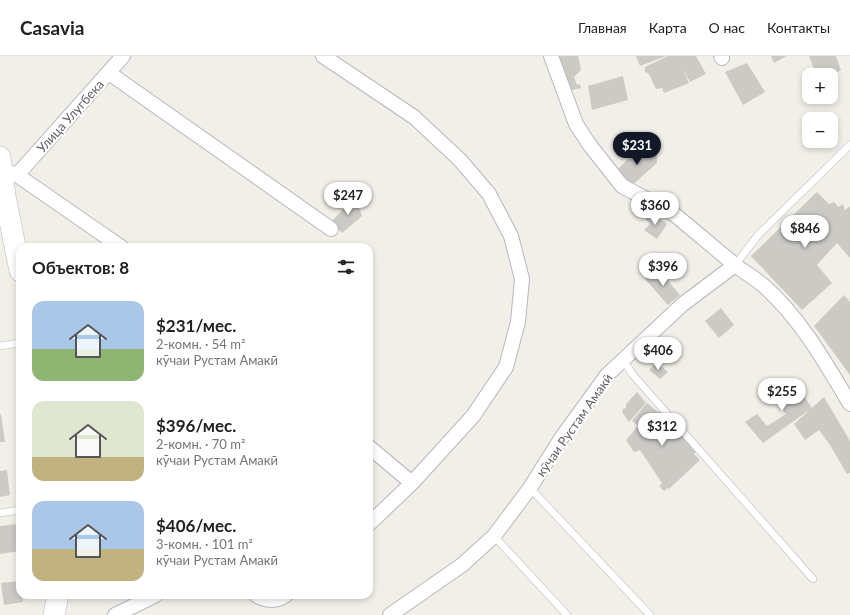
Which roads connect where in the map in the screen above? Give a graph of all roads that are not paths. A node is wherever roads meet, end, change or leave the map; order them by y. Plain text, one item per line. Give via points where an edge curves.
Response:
1 (123, 56) edge
2 (323, 56) edge
3 (551, 56) edge
4 (109, 73) junction
5 (850, 145) edge
6 (6, 167) edge
7 (2, 197) edge
8 (331, 229) dead end
9 (115, 243) edge
10 (16, 255) edge
11 (735, 265) junction
12 (16, 344) edge
13 (0, 346) edge
14 (623, 360) junction
15 (850, 404) edge
16 (373, 450) edge
17 (412, 483) junction
18 (530, 488) junction
19 (16, 510) edge
20 (0, 512) edge
21 (373, 520) edge
22 (494, 536) junction
23 (813, 579) dead end
24 (57, 599) edge
25 (148, 599) edge
26 (261, 599) edge
27 (273, 599) edge
28 (54, 615) edge
29 (115, 615) edge
30 (390, 615) edge
31 (567, 615) edge
32 (650, 615) edge

1 - 4 street, Улица Улугбека
2 - 17 street via 414,117 460,160 489,194 511,236 522,279 518,322 506,367 473,416
3 - 11 street via 576,124 622,186 674,214
4 - 6 street, Улица Улугбека
4 - 8 street
5 - 11 lane via 759,234
6 - 7 street
6 - 9 street
7 - 10 street
11 - 14 street, кӯчаи Рустам Амакӣ via 683,304
11 - 15 street via 764,285 792,314
12 - 13 lane
14 - 18 street, кӯчаи Рустам Амакӣ via 607,375 562,437
14 - 23 lane via 633,375
16 - 17 street
17 - 21 street
18 - 22 street, кӯчаи Рустам Амакӣ
18 - 32 lane
19 - 20 lane
22 - 30 street, кӯчаи Рустам Амакӣ via 462,565
22 - 31 lane
24 - 28 street
25 - 29 street
26 - 27 street

